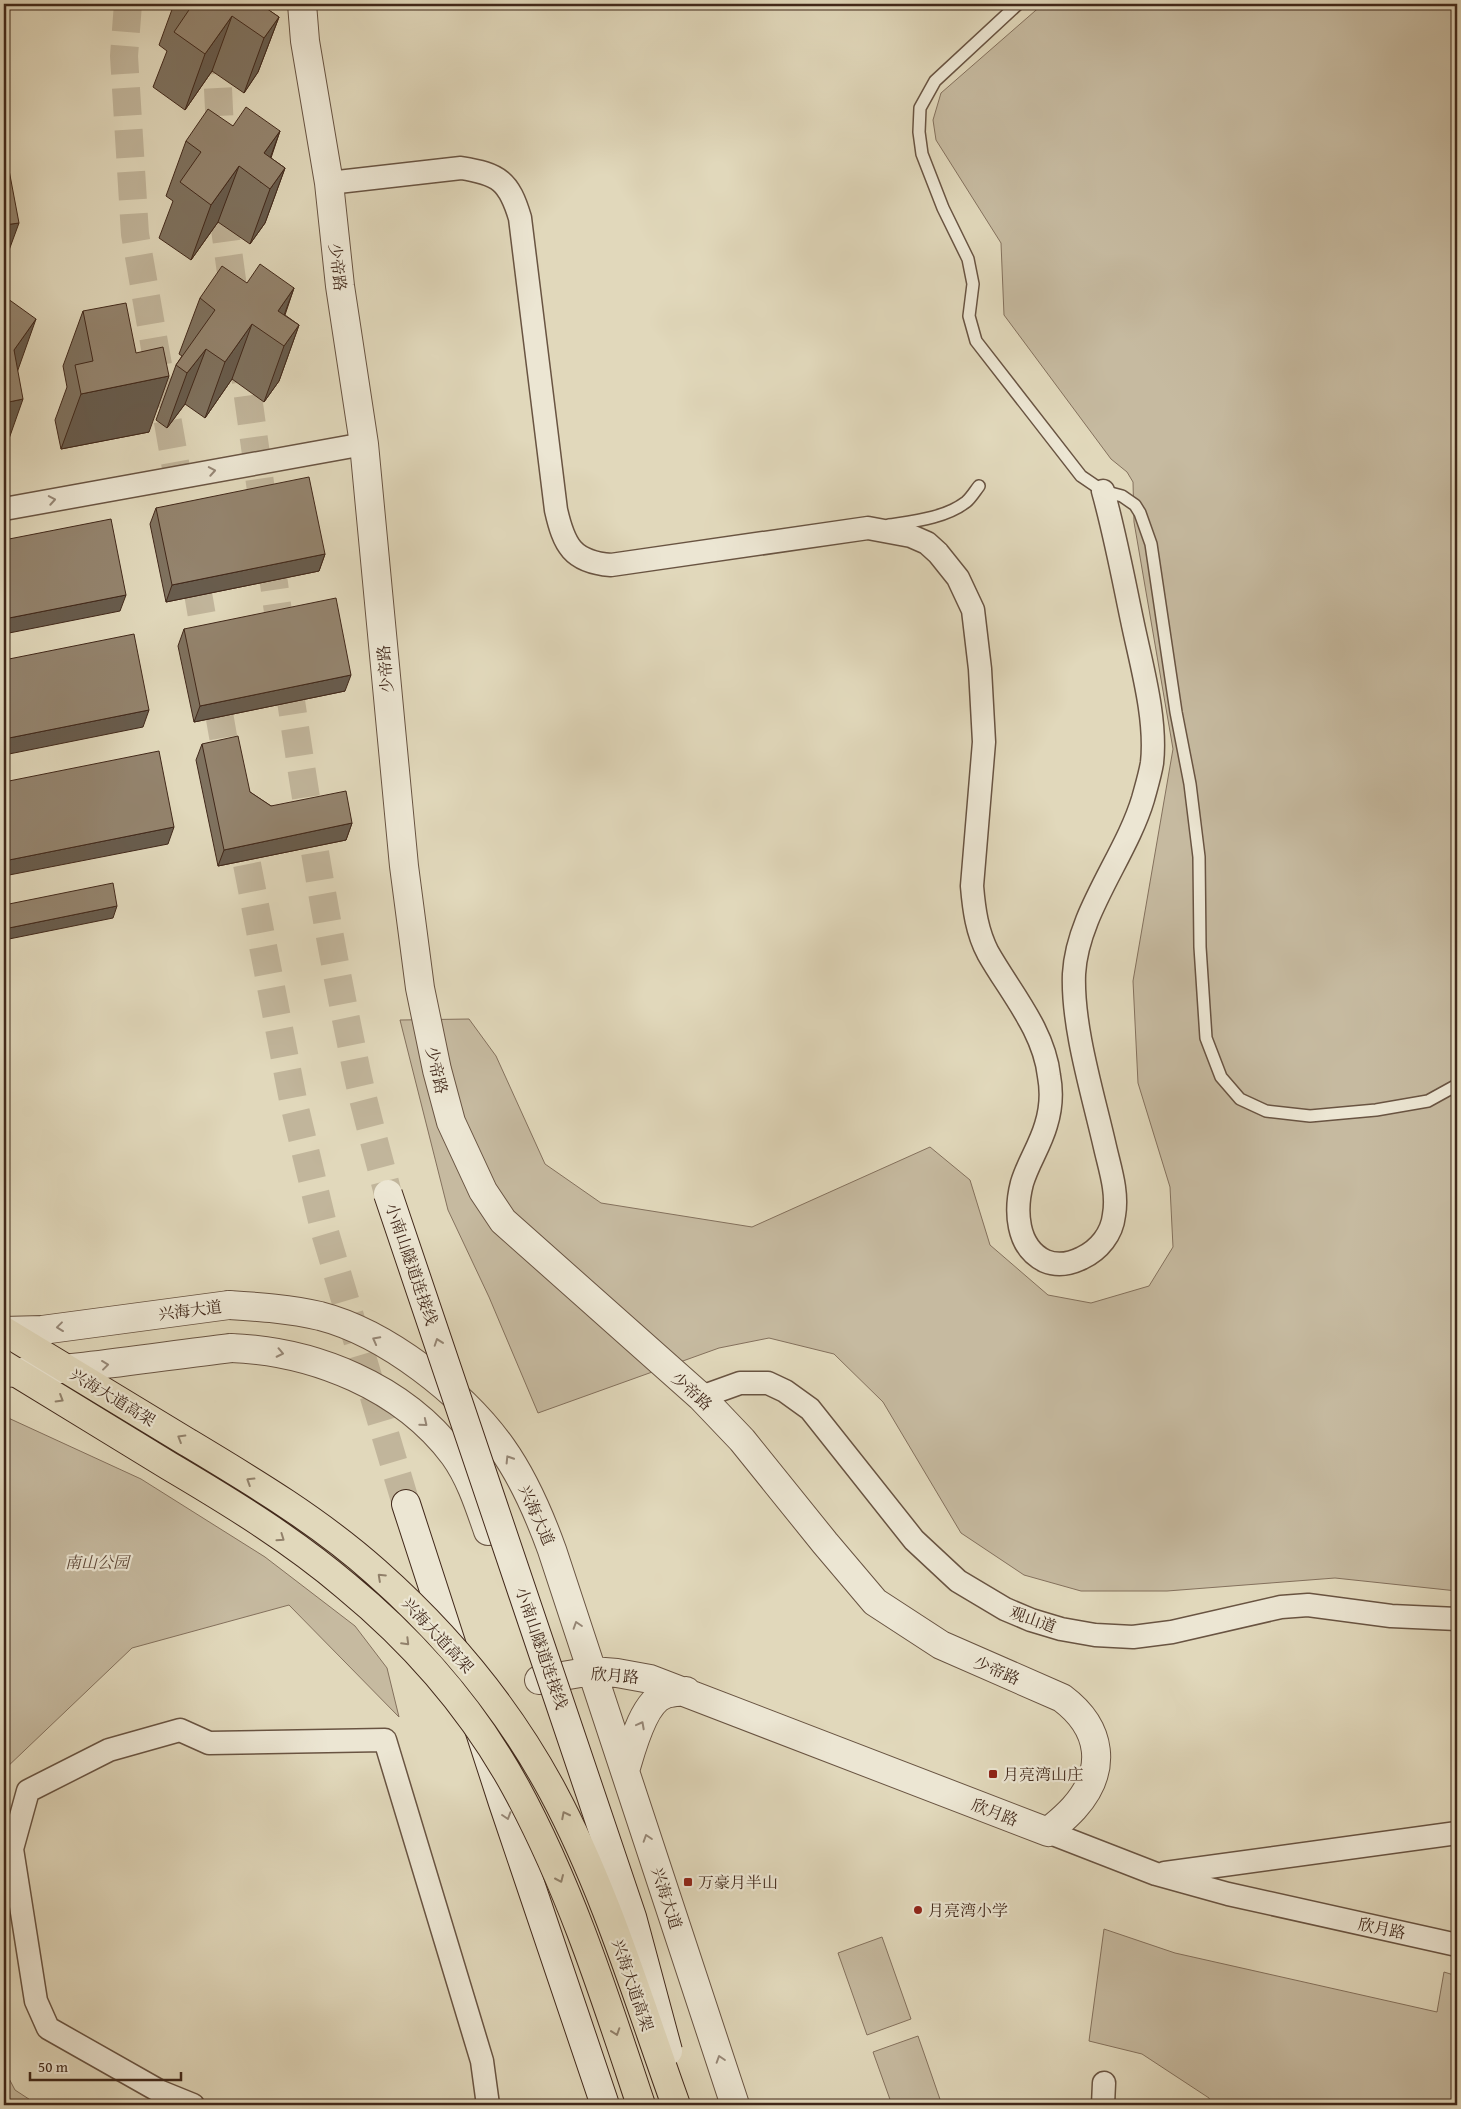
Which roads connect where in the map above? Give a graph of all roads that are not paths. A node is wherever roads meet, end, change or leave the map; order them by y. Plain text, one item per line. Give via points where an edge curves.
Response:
1 (302, 4) edge
2 (1018, 4) edge
3 (328, 183) junction
4 (364, 444) junction
5 (979, 486) dead end
6 (1103, 491) junction
7 (4, 509) edge
8 (868, 528) junction
9 (1457, 1085) edge
10 (388, 1194) tunnel mouth
11 (4, 1331) edge
12 (4, 1365) edge
13 (4, 1373) edge
14 (701, 1397) junction
15 (406, 1504) tunnel mouth
16 (1457, 1618) edge
17 (592, 1671) junction
18 (539, 1680) junction
19 (686, 1692) junction
20 (625, 1771) junction
21 (1048, 1832) junction
22 (1457, 1833) edge
23 (1156, 1874) junction
24 (1457, 1945) edge
25 (1104, 2083) dead end
26 (193, 2105) edge
27 (488, 2105) edge
28 (605, 2105) edge
29 (641, 2105) edge
30 (668, 2105) edge
31 (676, 2105) edge
32 (682, 2105) edge
33 (735, 2105) edge
34 (1103, 2105) edge

1 - 3 street, 少帝路
2 - 6 lane via 935,81 920,108 922,154 968,258 974,284 969,316 976,342 1081,476
3 - 4 street, 少帝路
3 - 8 street via 461,168 488,174 507,186 520,218 556,510 568,547 579,556 593,564 611,565
7 -> 4 street
4 - 14 street, 少帝路 via 413,942 428,1029 451,1122 484,1191 503,1221
5 - 8 lane via 967,502 951,511 921,520
6 - 8 street via 1147,696 1152,763 1142,802 1087,923 1074,970 1079,1030 1115,1201 1114,1217 1103,1241 1085,1256 1066,1263 1054,1264 1042,1259 1028,1247 1020,1231 1019,1201 1023,1181 1050,1112 1050,1078 1037,1035 988,952 973,906 984,742 973,610 958,578 927,543 911,536
6 - 9 lane via 1122,496 1135,505 1151,544 1194,811 1206,1038 1221,1077 1240,1099 1266,1111 1310,1116 1376,1110 1428,1100
32 -> 10 street, 小南山隧道连接线, bridge via 632,1917
17 -> 11 street, 兴海大道, bridge via 538,1514 522,1480 502,1447 473,1413 434,1377 400,1352 322,1317 277,1308 229,1305 59,1328
31 -> 11 main road, 兴海大道高架, bridge via 611,1922 574,1834 549,1784 517,1732 449,1642 375,1570 289,1505
12 -> 29 main road, 兴海大道高架, bridge via 263,1525 346,1585 424,1659 488,1742 515,1786 548,1853 585,1939
13 -> 18 street, bridge via 104,1365 231,1348 261,1349 308,1359 376,1388 435,1432 455,1456 479,1504
14 - 16 street, 观山道 via 740,1383 768,1383 784,1391 810,1409 914,1540 958,1581 1005,1609 1061,1629 1133,1637 1172,1632 1280,1607 1308,1605 1392,1616
14 - 21 street, 少帝路 via 742,1440 875,1602 941,1645 1062,1698 1077,1709 1090,1727 1096,1743 1095,1770 1087,1790 1074,1808
15 -> 28 street
17 - 18 street, 欣月路
17 - 19 street, 欣月路 via 650,1679
17 - 20 street, 兴海大道
18 - 30 street via 591,1833
20 -> 19 street via 635,1737 656,1700 666,1694
19 - 21 street, 欣月路
33 -> 20 street, 兴海大道
21 - 23 street, 欣月路
22 - 23 street
23 - 24 street, 欣月路 via 1228,1894
25 - 34 street
26 - 27 street via 162,2092 48,2028 36,2001 12,1849 28,1790 109,1750 180,1730 209,1743 385,1740 482,2061

